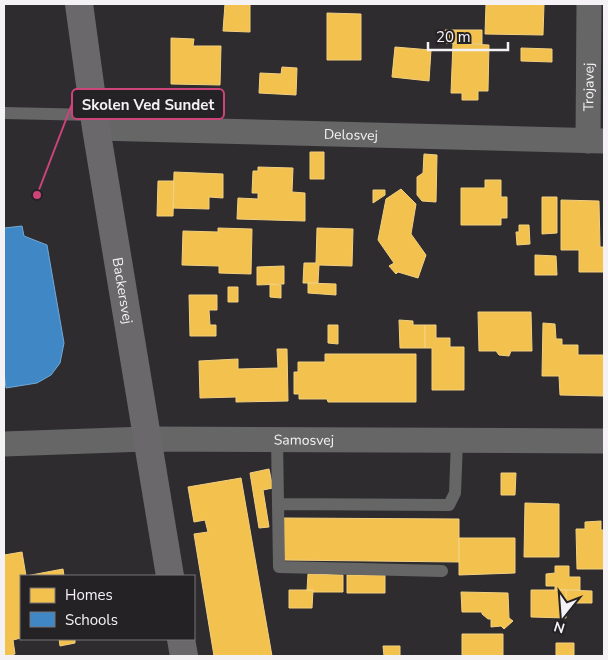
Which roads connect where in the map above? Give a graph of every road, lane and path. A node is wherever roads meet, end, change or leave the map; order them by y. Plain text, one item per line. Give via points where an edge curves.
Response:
1 (79, 4) edge
2 (590, 4) edge
3 (4, 114) edge
4 (96, 121) junction
5 (596, 141) edge
6 (146, 439) junction
7 (277, 439) junction
8 (457, 440) junction
9 (604, 440) edge
10 (4, 444) edge
11 (278, 504) junction
12 (442, 571) dead end
13 (170, 575) edge
14 (181, 640) edge
15 (184, 656) edge

1 - 4 street, Backersvej
2 - 5 street, Trojavej
3 - 4 lane
4 - 5 street, Delosvej
4 - 6 street, Backersvej
6 - 7 street, Samosvej
6 - 10 street, Samosvej
6 - 13 street, Backersvej
7 - 8 street, Samosvej
7 - 11 lane
8 - 9 street, Samosvej
8 - 11 lane via 455,493 449,505
11 - 12 lane via 279,567
14 - 15 street

